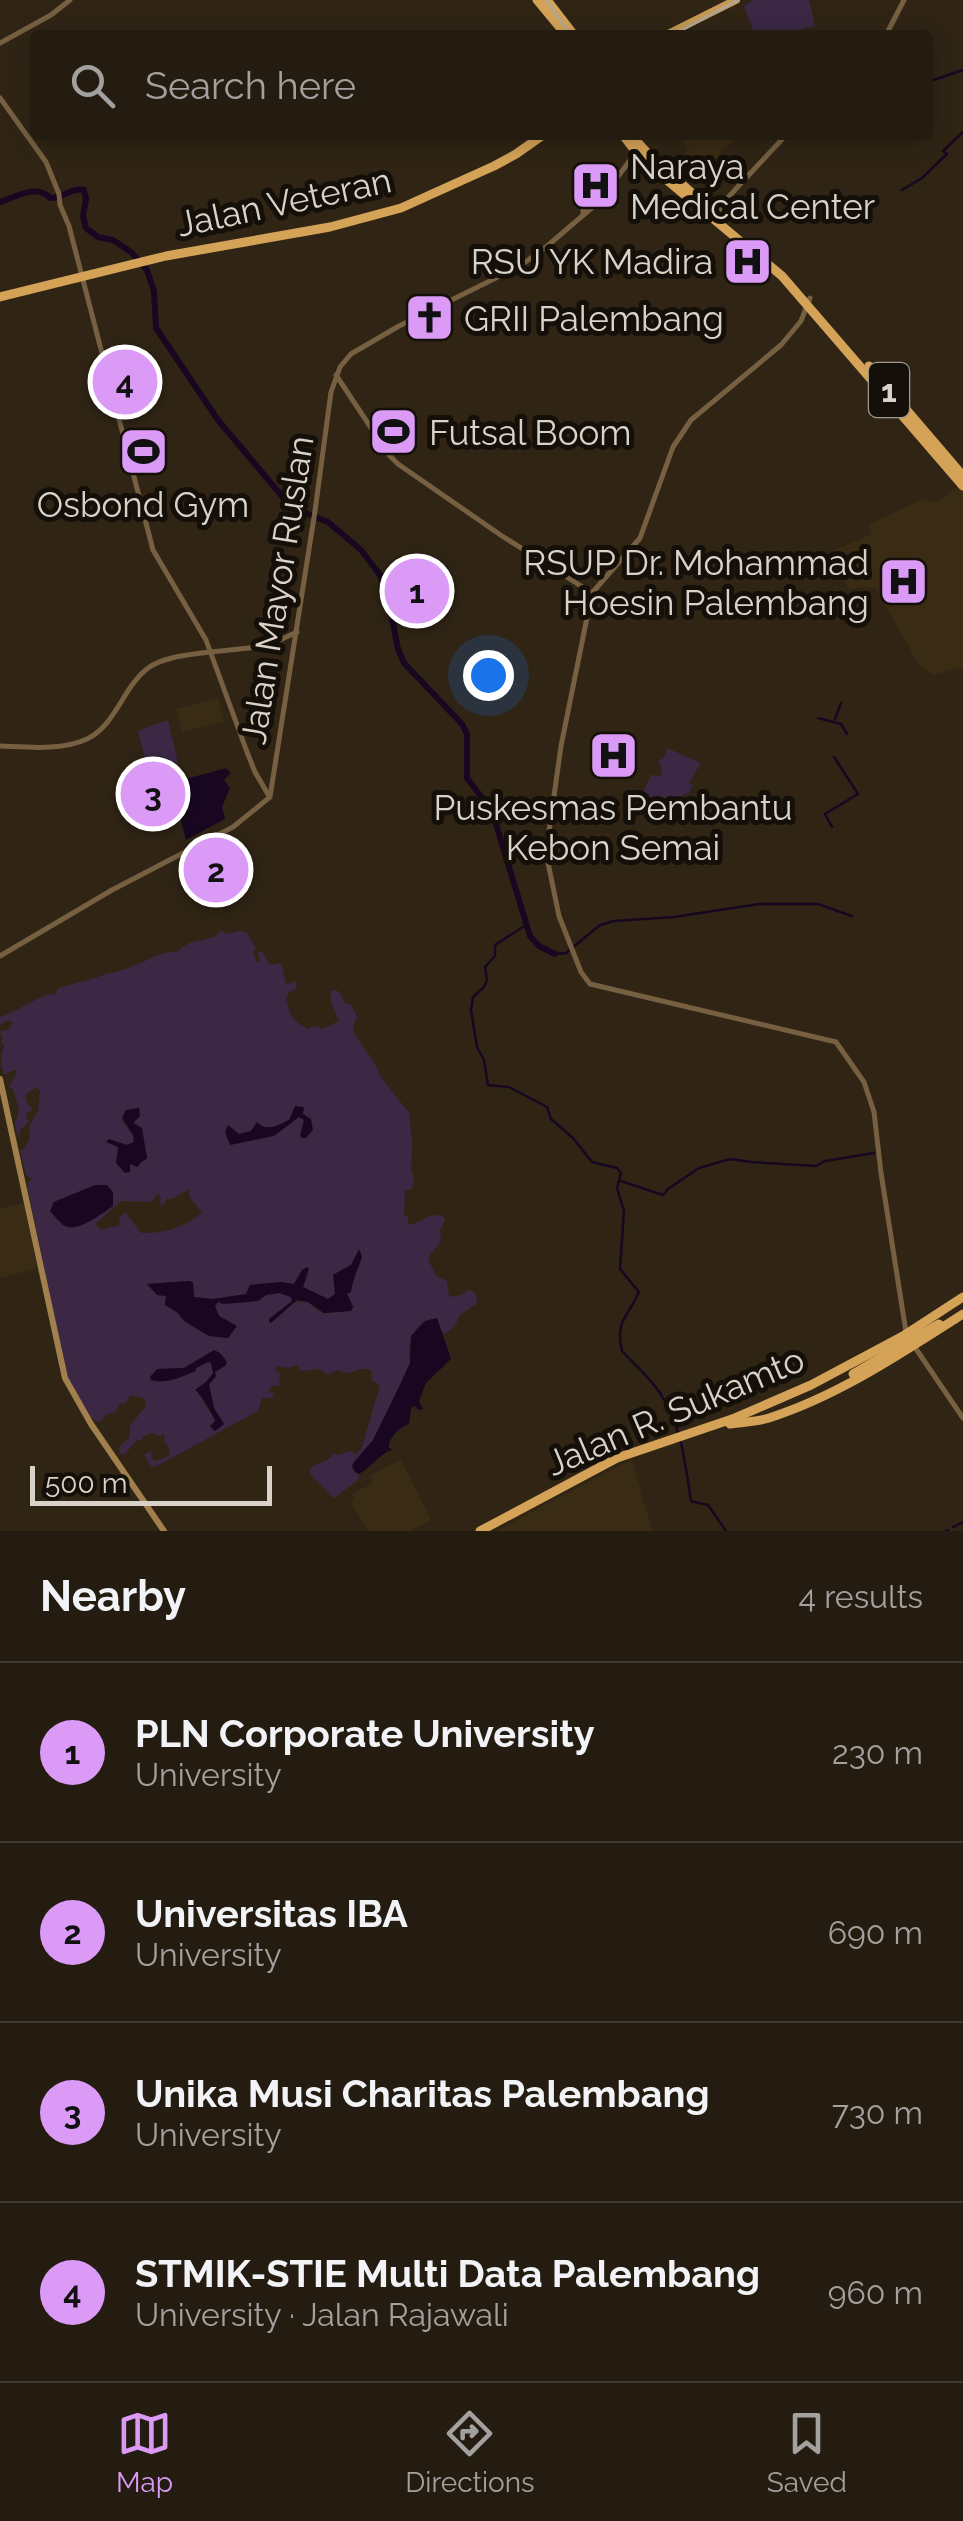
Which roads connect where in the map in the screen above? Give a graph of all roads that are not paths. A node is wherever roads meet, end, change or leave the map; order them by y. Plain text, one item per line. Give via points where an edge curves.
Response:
1 (70, 0) edge
2 (537, 0) edge
3 (546, 0) edge
4 (736, 0) edge
5 (746, 0) edge
6 (904, 0) edge
7 (562, 30) edge
8 (570, 30) edge
9 (676, 30) edge
10 (687, 30) edge
11 (889, 30) edge
12 (0, 43) edge
13 (0, 98) edge
14 (30, 140) edge
15 (30, 140) edge
16 (526, 140) edge
17 (535, 140) edge
18 (626, 140) edge
19 (636, 140) edge
20 (781, 140) edge
21 (637, 156) junction
22 (719, 218) junction
23 (143, 258) junction
24 (81, 275) junction
25 (0, 295) edge
26 (809, 301) junction
27 (336, 375) junction
28 (929, 442) junction
29 (963, 476) edge
30 (963, 486) edge
31 (592, 594) junction
32 (296, 632) junction
33 (211, 654) junction
34 (0, 746) edge
35 (270, 797) junction
36 (0, 956) edge
37 (0, 1079) edge
38 (2, 1092) edge
39 (963, 1305) edge
40 (920, 1325) junction
41 (905, 1330) junction
42 (891, 1342) junction
43 (917, 1346) junction
44 (897, 1356) junction
45 (859, 1360) junction
46 (866, 1373) junction
47 (963, 1418) edge
48 (735, 1420) junction
49 (680, 1438) junction
50 (164, 1531) edge
51 (480, 1531) edge
52 (490, 1531) edge

1 - 12 street
2 - 7 highway
3 - 8 highway
4 - 9 main road
5 - 10 main road
6 - 11 street
13 - 14 street
15 - 24 street via 52,176
16 - 23 highway, Jalan Veteran via 399,202
17 - 23 highway, Jalan Veteran via 401,208 318,230
18 - 21 highway, 1
19 - 22 highway, 1
20 - 22 street via 718,208
21 - 22 highway, 1
21 - 27 street via 583,214 520,266 351,354
22 - 26 highway, 1
23 - 24 highway, Jalan Veteran
24 - 25 highway, Jalan Veteran
24 - 33 street via 153,550
26 - 28 highway, 1
26 - 31 street via 774,353 691,420 673,447 640,538
27 - 31 street via 398,464
27 - 32 street, Jalan Mayor Ruslan
28 - 29 highway, 1
28 - 30 highway, 1
31 - 41 street via 547,842 560,916 583,976 592,984 836,1042 864,1082 874,1112
32 - 33 street via 267,646
32 - 35 street, Jalan Mayor Ruslan
33 - 34 street via 149,668 88,739
33 - 35 street via 246,752
35 - 36 street, Jalan Mayor Ruslan via 233,827
37 - 38 main road
38 - 50 main road via 65,1378
39 - 40 highway, Jalan R. Sukamto
39 - 43 highway, Jalan R. Sukamto
39 - 48 highway, bridge via 852,1372
40 - 41 highway, Jalan R. Sukamto
40 - 43 highway
41 - 42 highway, Jalan R. Sukamto
41 - 43 street
42 - 44 highway via 902,1344
42 - 45 highway, Jalan R. Sukamto
43 - 44 highway, Jalan R. Sukamto
43 - 47 street
44 - 46 highway, Jalan R. Sukamto
45 - 46 highway
45 - 48 highway, Jalan R. Sukamto
46 - 48 highway, Jalan R. Sukamto via 763,1420
48 - 49 highway, Jalan R. Sukamto
49 - 51 highway, Jalan R. Sukamto via 617,1458
49 - 52 highway, Jalan R. Sukamto

